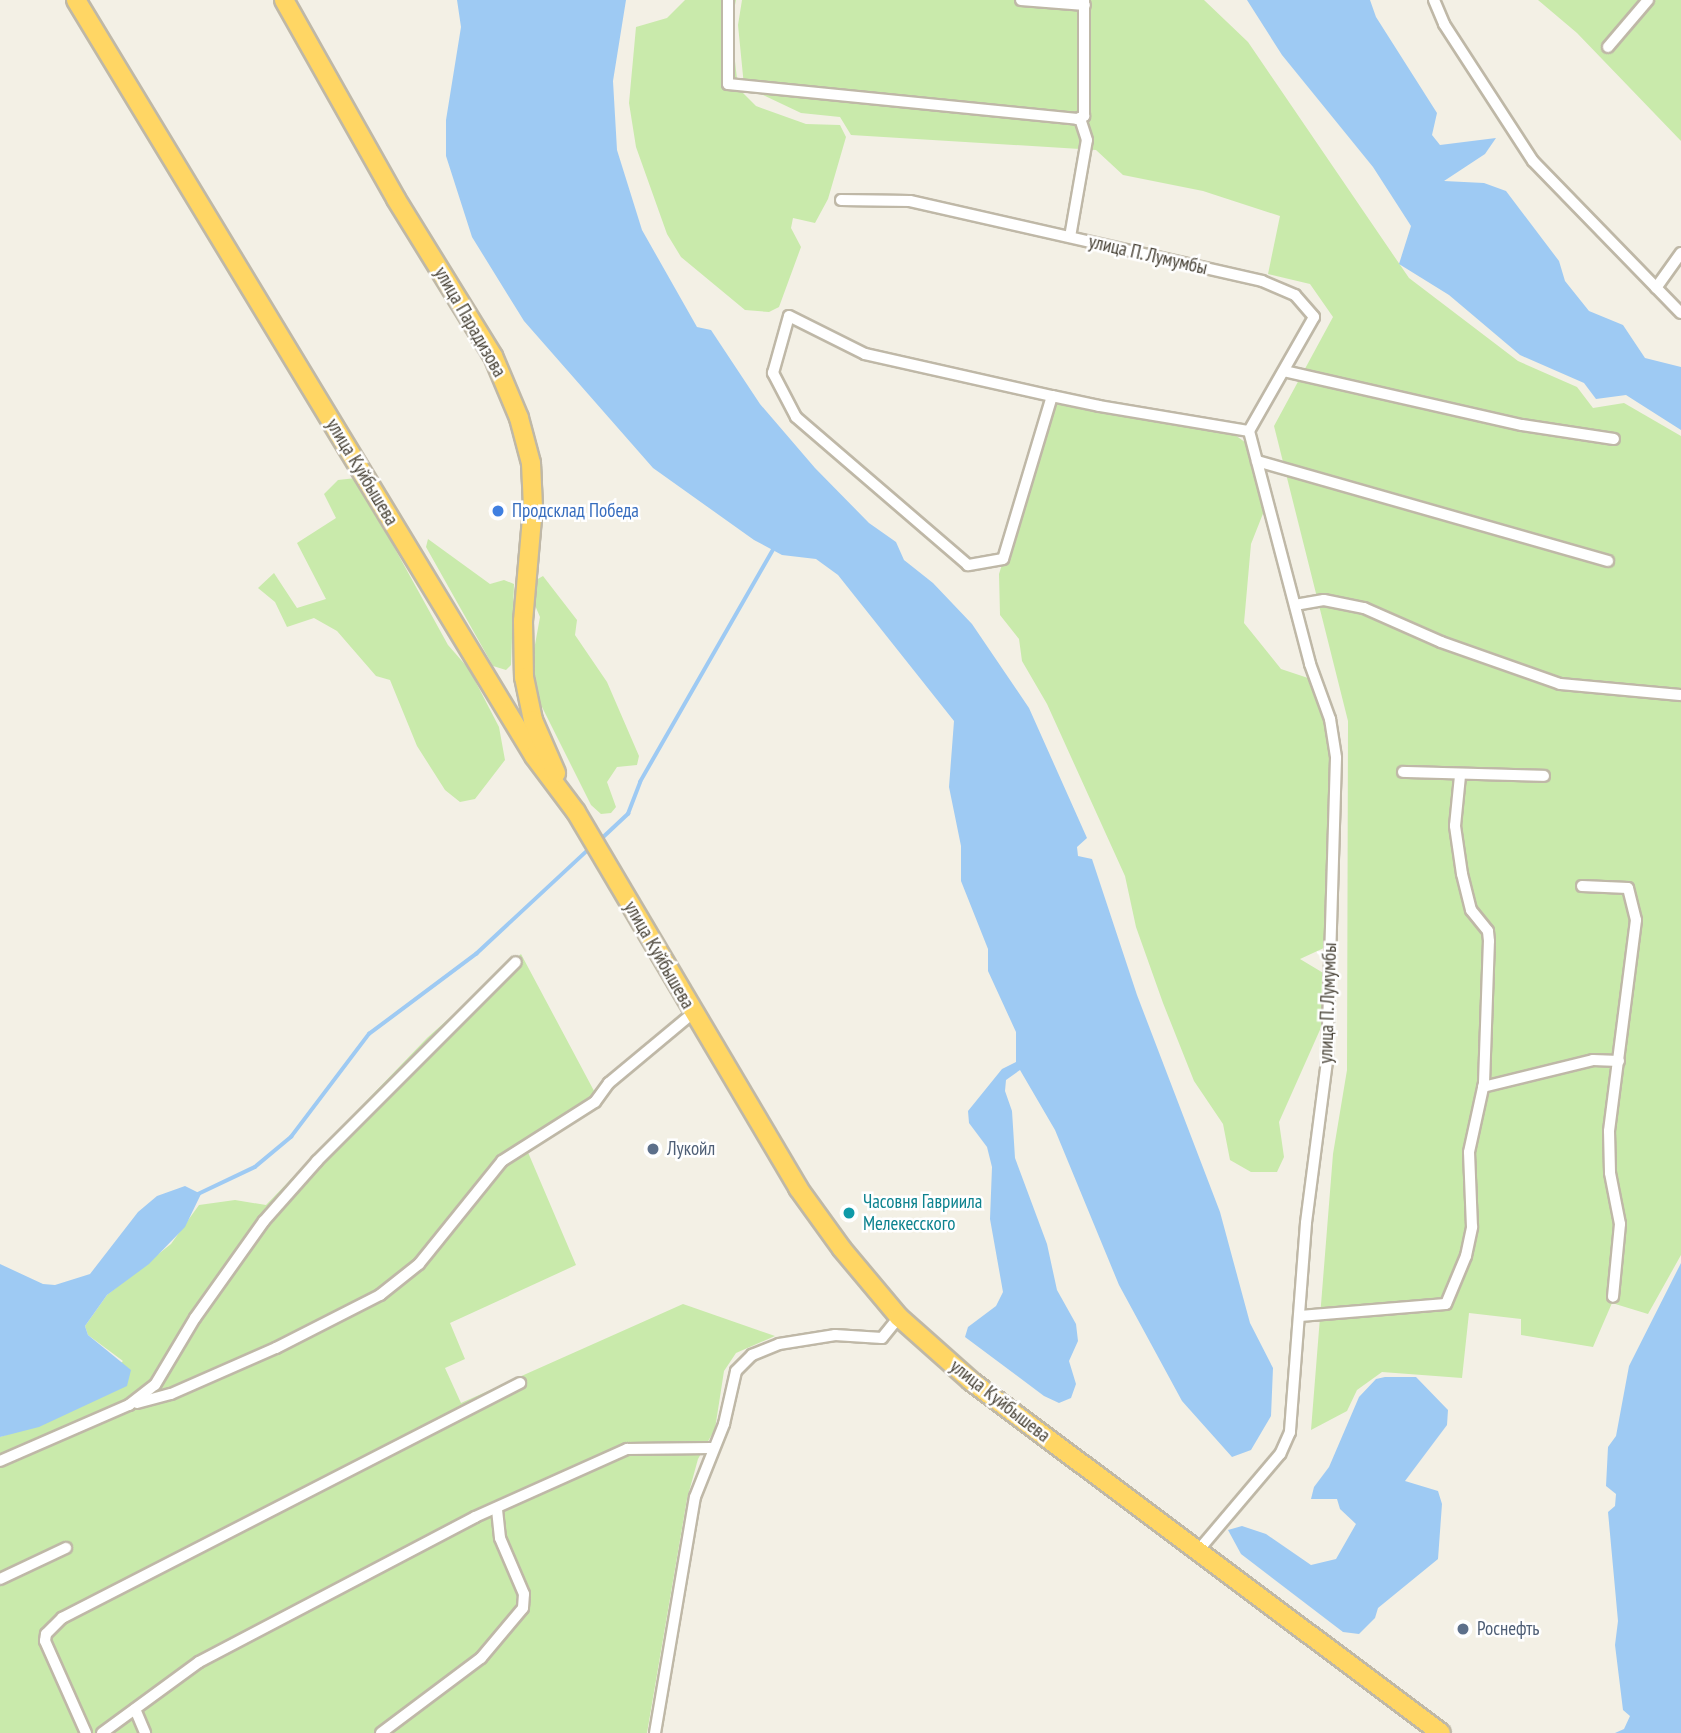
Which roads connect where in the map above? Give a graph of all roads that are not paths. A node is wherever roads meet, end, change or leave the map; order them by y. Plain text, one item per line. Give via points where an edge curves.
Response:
1 (76, 0) edge
2 (284, 0) edge
3 (728, 0) edge
4 (1021, 0) edge
5 (1434, 0) edge
6 (1648, 0) edge
7 (1084, 2) edge
8 (1608, 47) dead end
9 (1080, 118) junction
10 (841, 200) dead end
11 (1070, 237) junction
12 (1681, 253) edge
13 (1656, 288) junction
14 (1681, 313) edge
15 (1284, 371) junction
16 (1052, 396) junction
17 (1249, 431) junction
18 (1614, 439) dead end
19 (1257, 461) junction
20 (1608, 561) dead end
21 (1295, 605) junction
22 (1681, 695) edge
23 (1404, 772) dead end
24 (1460, 776) junction
25 (1544, 776) dead end
26 (571, 805) junction
27 (1582, 886) dead end
28 (516, 962) dead end
29 (693, 1013) junction
30 (1619, 1061) junction
31 (1483, 1087) junction
32 (1613, 1297) dead end
33 (1300, 1316) junction
34 (899, 1317) junction
35 (520, 1384) dead end
36 (130, 1405) junction
37 (711, 1448) junction
38 (0, 1461) edge
39 (497, 1510) junction
40 (66, 1548) dead end
41 (1197, 1553) junction
42 (0, 1579) edge
43 (135, 1709) junction
44 (86, 1733) edge
45 (103, 1733) edge
46 (145, 1733) edge
47 (381, 1733) edge
48 (655, 1733) edge
49 (1441, 1733) edge

1 - 26 highway, улица Куйбышева via 534,756
2 - 26 highway, улица Парадизова via 396,199 492,356 519,418 531,463 533,507 523,621 524,677 533,720
3 - 9 street via 728,84
4 - 7 street
5 - 13 street via 1444,24 1533,161
6 - 8 street
7 - 9 street via 1084,116
9 - 11 street via 1087,140
10 - 11 street, улица П. Лумумбы via 910,201
11 - 15 street, улица П. Лумумбы via 1262,281 1296,295 1314,317
12 - 13 street
13 - 14 street
15 - 17 street, улица П. Лумумбы
15 - 18 street via 1522,425
16 - 16 street via 865,354 789,316 773,373 796,417 968,565 1003,559
16 - 17 street
17 - 19 street, улица П. Лумумбы
19 - 20 street
19 - 21 street, улица П. Лумумбы
21 - 22 street via 1324,600 1364,608 1560,684
21 - 33 street, улица П. Лумумбы via 1330,719 1336,758 1327,1061 1306,1223
23 - 24 street
24 - 25 street
24 - 31 street via 1455,827 1461,874 1471,910 1488,931 1489,941
26 - 29 highway, улица Куйбышева
27 - 30 street via 1619,886 1632,892 1636,945
28 - 36 street via 317,1161 264,1221 195,1318 155,1385
29 - 34 highway, улица Куйбышева via 798,1188
29 - 36 street via 615,1077 595,1102 502,1161 419,1264 380,1295 206,1379
30 - 31 street via 1593,1060
30 - 32 street via 1609,1131 1610,1173 1620,1224
31 - 33 street via 1469,1152 1472,1227 1453,1296 1436,1307 1366,1308
33 - 41 street, улица П. Лумумбы via 1290,1432 1280,1454
34 - 37 street via 882,1338 856,1335 794,1340 752,1355 736,1371 724,1424
34 - 41 highway, улица Куйбышева via 971,1381
35 - 44 street via 62,1618 46,1634 46,1641
36 - 38 street
37 - 39 street via 627,1449
37 - 48 street via 695,1497
39 - 43 street via 475,1517 199,1662
39 - 47 street via 500,1538 524,1594 523,1608 481,1658
40 - 42 street
41 - 49 highway, улица Куйбышева
43 - 45 street
43 - 46 street

